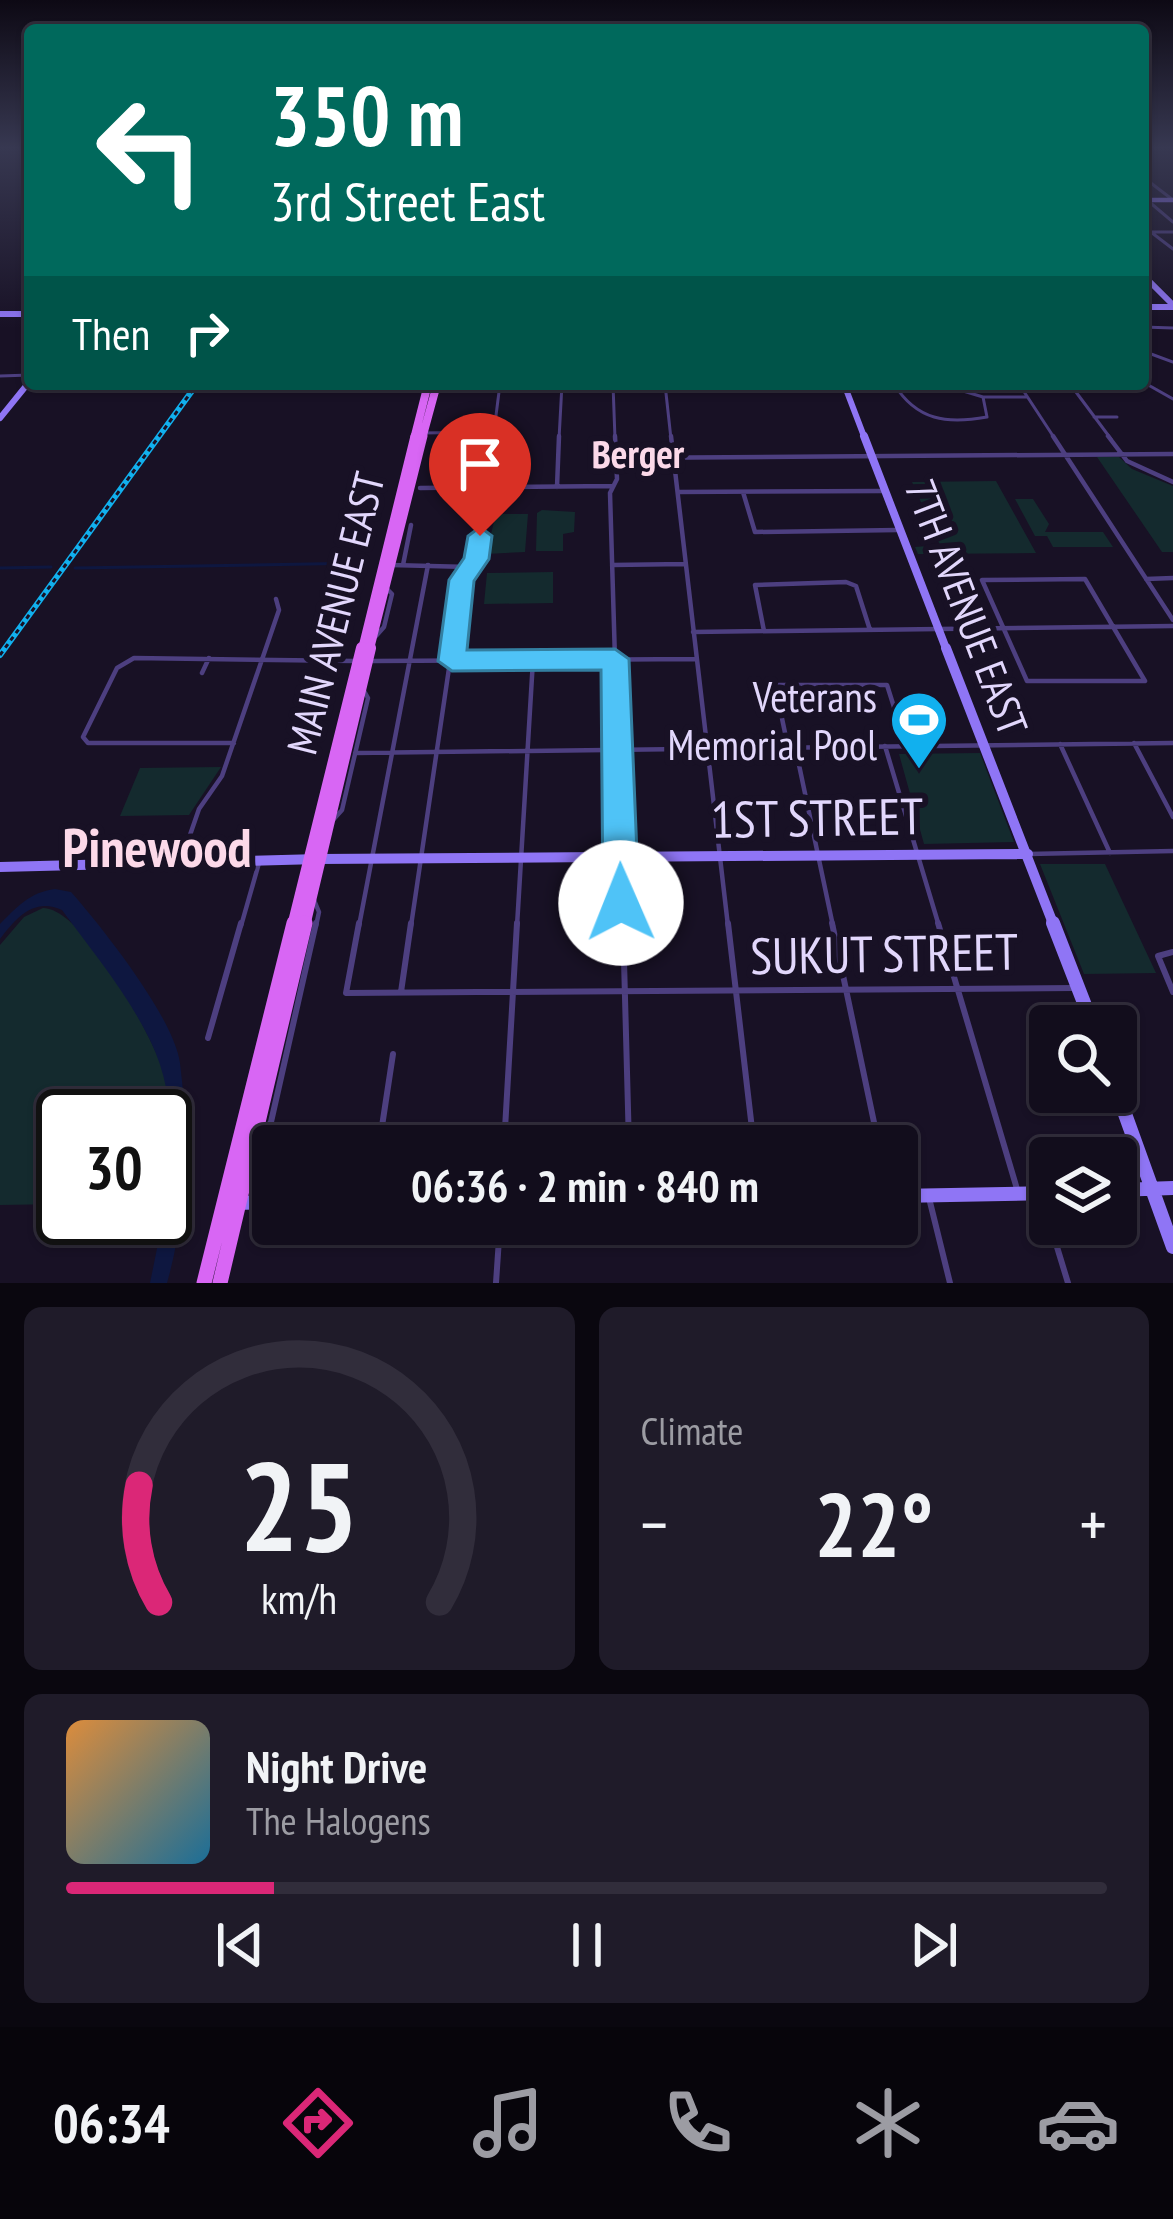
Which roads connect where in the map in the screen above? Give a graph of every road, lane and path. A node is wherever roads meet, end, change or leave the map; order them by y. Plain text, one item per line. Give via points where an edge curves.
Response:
1 (1150, 232) joint
2 (1173, 232) edge
3 (1173, 249) edge
4 (1149, 278) edge
5 (1173, 304) edge
6 (24, 386) edge
7 (430, 390) edge
8 (432, 390) edge
9 (499, 390) edge
10 (562, 390) edge
11 (614, 390) edge
12 (665, 390) edge
13 (846, 390) edge
14 (898, 390) edge
15 (960, 390) edge
16 (1023, 390) edge
17 (1074, 390) edge
18 (983, 397) junction
19 (1027, 397) junction
20 (420, 408) junction
21 (1094, 417) junction
22 (1117, 417) dead end
23 (0, 418) edge
24 (494, 432) junction
25 (422, 433) junction
26 (1120, 453) junction
27 (1064, 454) junction
28 (1173, 454) edge
29 (873, 455) junction
30 (673, 457) junction
31 (616, 458) junction
32 (1173, 482) edge
33 (613, 486) junction
34 (420, 488) dead end
35 (486, 488) junction
36 (557, 488) junction
37 (886, 491) junction
38 (678, 492) junction
39 (743, 492) junction
40 (411, 525) dead end
41 (902, 530) junction
42 (685, 564) junction
43 (428, 565) junction
44 (612, 565) junction
45 (385, 566) junction
46 (403, 566) junction
47 (470, 567) junction
48 (1173, 578) edge
49 (1146, 579) junction
50 (276, 599) dead end
51 (1173, 623) edge
52 (1002, 626) junction
53 (1113, 626) junction
54 (940, 629) junction
55 (870, 630) junction
56 (764, 631) junction
57 (693, 632) junction
58 (209, 658) junction
59 (615, 659) junction
60 (696, 659) junction
61 (533, 660) junction
62 (410, 661) junction
63 (452, 661) junction
64 (261, 662) junction
65 (361, 662) junction
66 (202, 674) dead end
67 (360, 686) junction
68 (234, 742) junction
69 (1173, 742) edge
70 (1134, 743) junction
71 (1060, 744) junction
72 (906, 745) junction
73 (985, 745) junction
74 (885, 746) junction
75 (791, 747) junction
76 (707, 748) junction
77 (528, 749) junction
78 (618, 749) junction
79 (437, 750) junction
80 (355, 753) junction
81 (391, 753) junction
82 (1173, 817) edge
83 (328, 823) junction
84 (1173, 851) edge
85 (1110, 853) junction
86 (917, 854) junction
87 (1028, 854) junction
88 (818, 856) junction
89 (719, 857) junction
90 (620, 858) junction
91 (313, 859) junction
92 (520, 859) junction
93 (421, 860) junction
94 (371, 861) junction
95 (259, 862) junction
96 (180, 864) junction
97 (0, 867) edge
98 (310, 897) junction
99 (1173, 952) edge
100 (844, 988) junction
101 (958, 988) junction
102 (1079, 988) junction
103 (512, 991) junction
104 (736, 991) junction
105 (401, 992) junction
106 (623, 992) junction
107 (1173, 992) edge
108 (285, 1004) junction
109 (1085, 1005) edge
110 (294, 1022) junction
111 (208, 1038) dead end
112 (393, 1054) dead end
113 (1124, 1113) edge
114 (256, 1125) edge
115 (268, 1125) edge
116 (382, 1125) edge
117 (505, 1125) edge
118 (628, 1125) edge
119 (752, 1125) edge
120 (874, 1125) edge
121 (252, 1143) edge
122 (1150, 1188) junction
123 (1173, 1188) edge
124 (1137, 1189) edge
125 (1018, 1193) junction
126 (1029, 1193) edge
127 (918, 1196) edge
128 (929, 1196) junction
129 (252, 1202) edge
130 (231, 1203) junction
131 (499, 1245) edge
132 (1057, 1245) edge
133 (1173, 1247) edge
134 (204, 1283) edge
135 (220, 1283) edge
136 (496, 1283) edge
137 (950, 1283) edge
138 (1069, 1283) edge

1 - 2 street
1 - 3 street
4 - 5 street
6 - 23 street
7 - 20 main road, MAIN AVENUE EAST
8 - 25 main road, MAIN AVENUE EAST
9 - 24 street
10 - 36 street
11 - 31 street
12 - 30 street
13 - 29 street, 7TH AVENUE EAST
14 - 18 street via 907,406 942,422 987,417
15 - 18 street
16 - 19 street
17 - 21 street
18 - 19 street
19 - 27 street
20 - 25 main road
20 - 45 main road, MAIN AVENUE EAST
21 - 22 street
21 - 26 street
24 - 25 street
24 - 35 street
25 - 45 main road, MAIN AVENUE EAST
26 - 27 street
26 - 28 street
26 - 32 street
27 - 29 street
27 - 49 street
29 - 30 street
29 - 37 street, 7TH AVENUE EAST
30 - 31 street
30 - 38 street
31 - 33 street
33 - 36 street
33 - 44 street
34 - 35 street
35 - 36 street
35 - 47 street
37 - 39 street
37 - 41 street, 7TH AVENUE EAST
38 - 39 street
38 - 42 street
39 - 41 street via 755,532
40 - 46 street
41 - 54 street, 7TH AVENUE EAST
42 - 44 street
42 - 57 street
43 - 46 street
43 - 47 street
43 - 62 street
44 - 59 street
45 - 46 street
45 - 65 main road, MAIN AVENUE EAST
45 - 65 main road, MAIN AVENUE EAST
47 - 63 street
48 - 49 street
49 - 51 street
50 - 64 street
51 - 53 street
52 - 53 street
52 - 53 street via 982,580 1085,579
52 - 53 street via 1027,681 1145,681
52 - 54 street
54 - 55 street
54 - 73 street, 7TH AVENUE EAST
55 - 56 street
55 - 56 street via 856,586 846,582 755,585
56 - 57 street
57 - 60 street
58 - 64 street
58 - 66 street
58 - 68 street via 125,661 83,741
59 - 60 street
59 - 61 street
59 - 78 street
60 - 76 street
61 - 63 street
61 - 77 street
62 - 63 street
62 - 65 street
62 - 81 street
63 - 79 street
64 - 65 street
64 - 68 street
65 - 67 main road, MAIN AVENUE EAST
65 - 91 main road, MAIN AVENUE EAST
67 - 80 street via 368,698
67 - 83 main road, MAIN AVENUE EAST
68 - 96 street
69 - 70 street
70 - 71 street
70 - 82 street
71 - 73 street
71 - 85 street
72 - 73 street
72 - 74 street
72 - 75 street via 887,685 775,685
73 - 87 street, 7TH AVENUE EAST
74 - 75 street
74 - 86 street
75 - 76 street
75 - 88 street
76 - 78 street
76 - 89 street
77 - 78 street
77 - 79 street
77 - 92 street
78 - 90 street
79 - 81 street
79 - 93 street
80 - 81 street
80 - 83 street via 342,810
81 - 94 street
83 - 91 main road, MAIN AVENUE EAST
84 - 85 street, 1ST STREET
85 - 87 street, 1ST STREET
86 - 87 street, 1ST STREET
86 - 88 street, 1ST STREET
86 - 101 street
87 - 102 street, 7TH AVENUE EAST
88 - 89 street, 1ST STREET
88 - 100 street
89 - 90 street, 1ST STREET
89 - 104 street
90 - 92 street, 1ST STREET
90 - 106 street
91 - 94 street, 1ST STREET
91 - 95 street, 1ST STREET
91 - 98 main road
91 - 130 main road
92 - 93 street, 1ST STREET
92 - 103 street
93 - 94 street, 1ST STREET
93 - 105 street
94 - 105 street, SUKUT STREET via 346,993
95 - 96 street, 1ST STREET
95 - 111 street
96 - 97 street, 1ST STREET
98 - 108 main road
98 - 110 street via 319,911
99 - 107 street via 1158,956
100 - 101 street, SUKUT STREET
100 - 104 street, SUKUT STREET
100 - 120 street
101 - 102 street, SUKUT STREET
101 - 125 street
102 - 109 street, 7TH AVENUE EAST
103 - 105 street, SUKUT STREET
103 - 106 street, SUKUT STREET
103 - 117 street
104 - 106 street, SUKUT STREET
104 - 119 street
106 - 118 street
108 - 110 street
108 - 114 main road
110 - 115 street
112 - 116 street
113 - 122 street
121 - 130 main road
122 - 123 street
122 - 124 street
122 - 133 street
125 - 126 street
125 - 128 street
127 - 128 street
128 - 137 street
129 - 130 street
130 - 134 main road
130 - 135 main road
131 - 136 street
132 - 138 street

